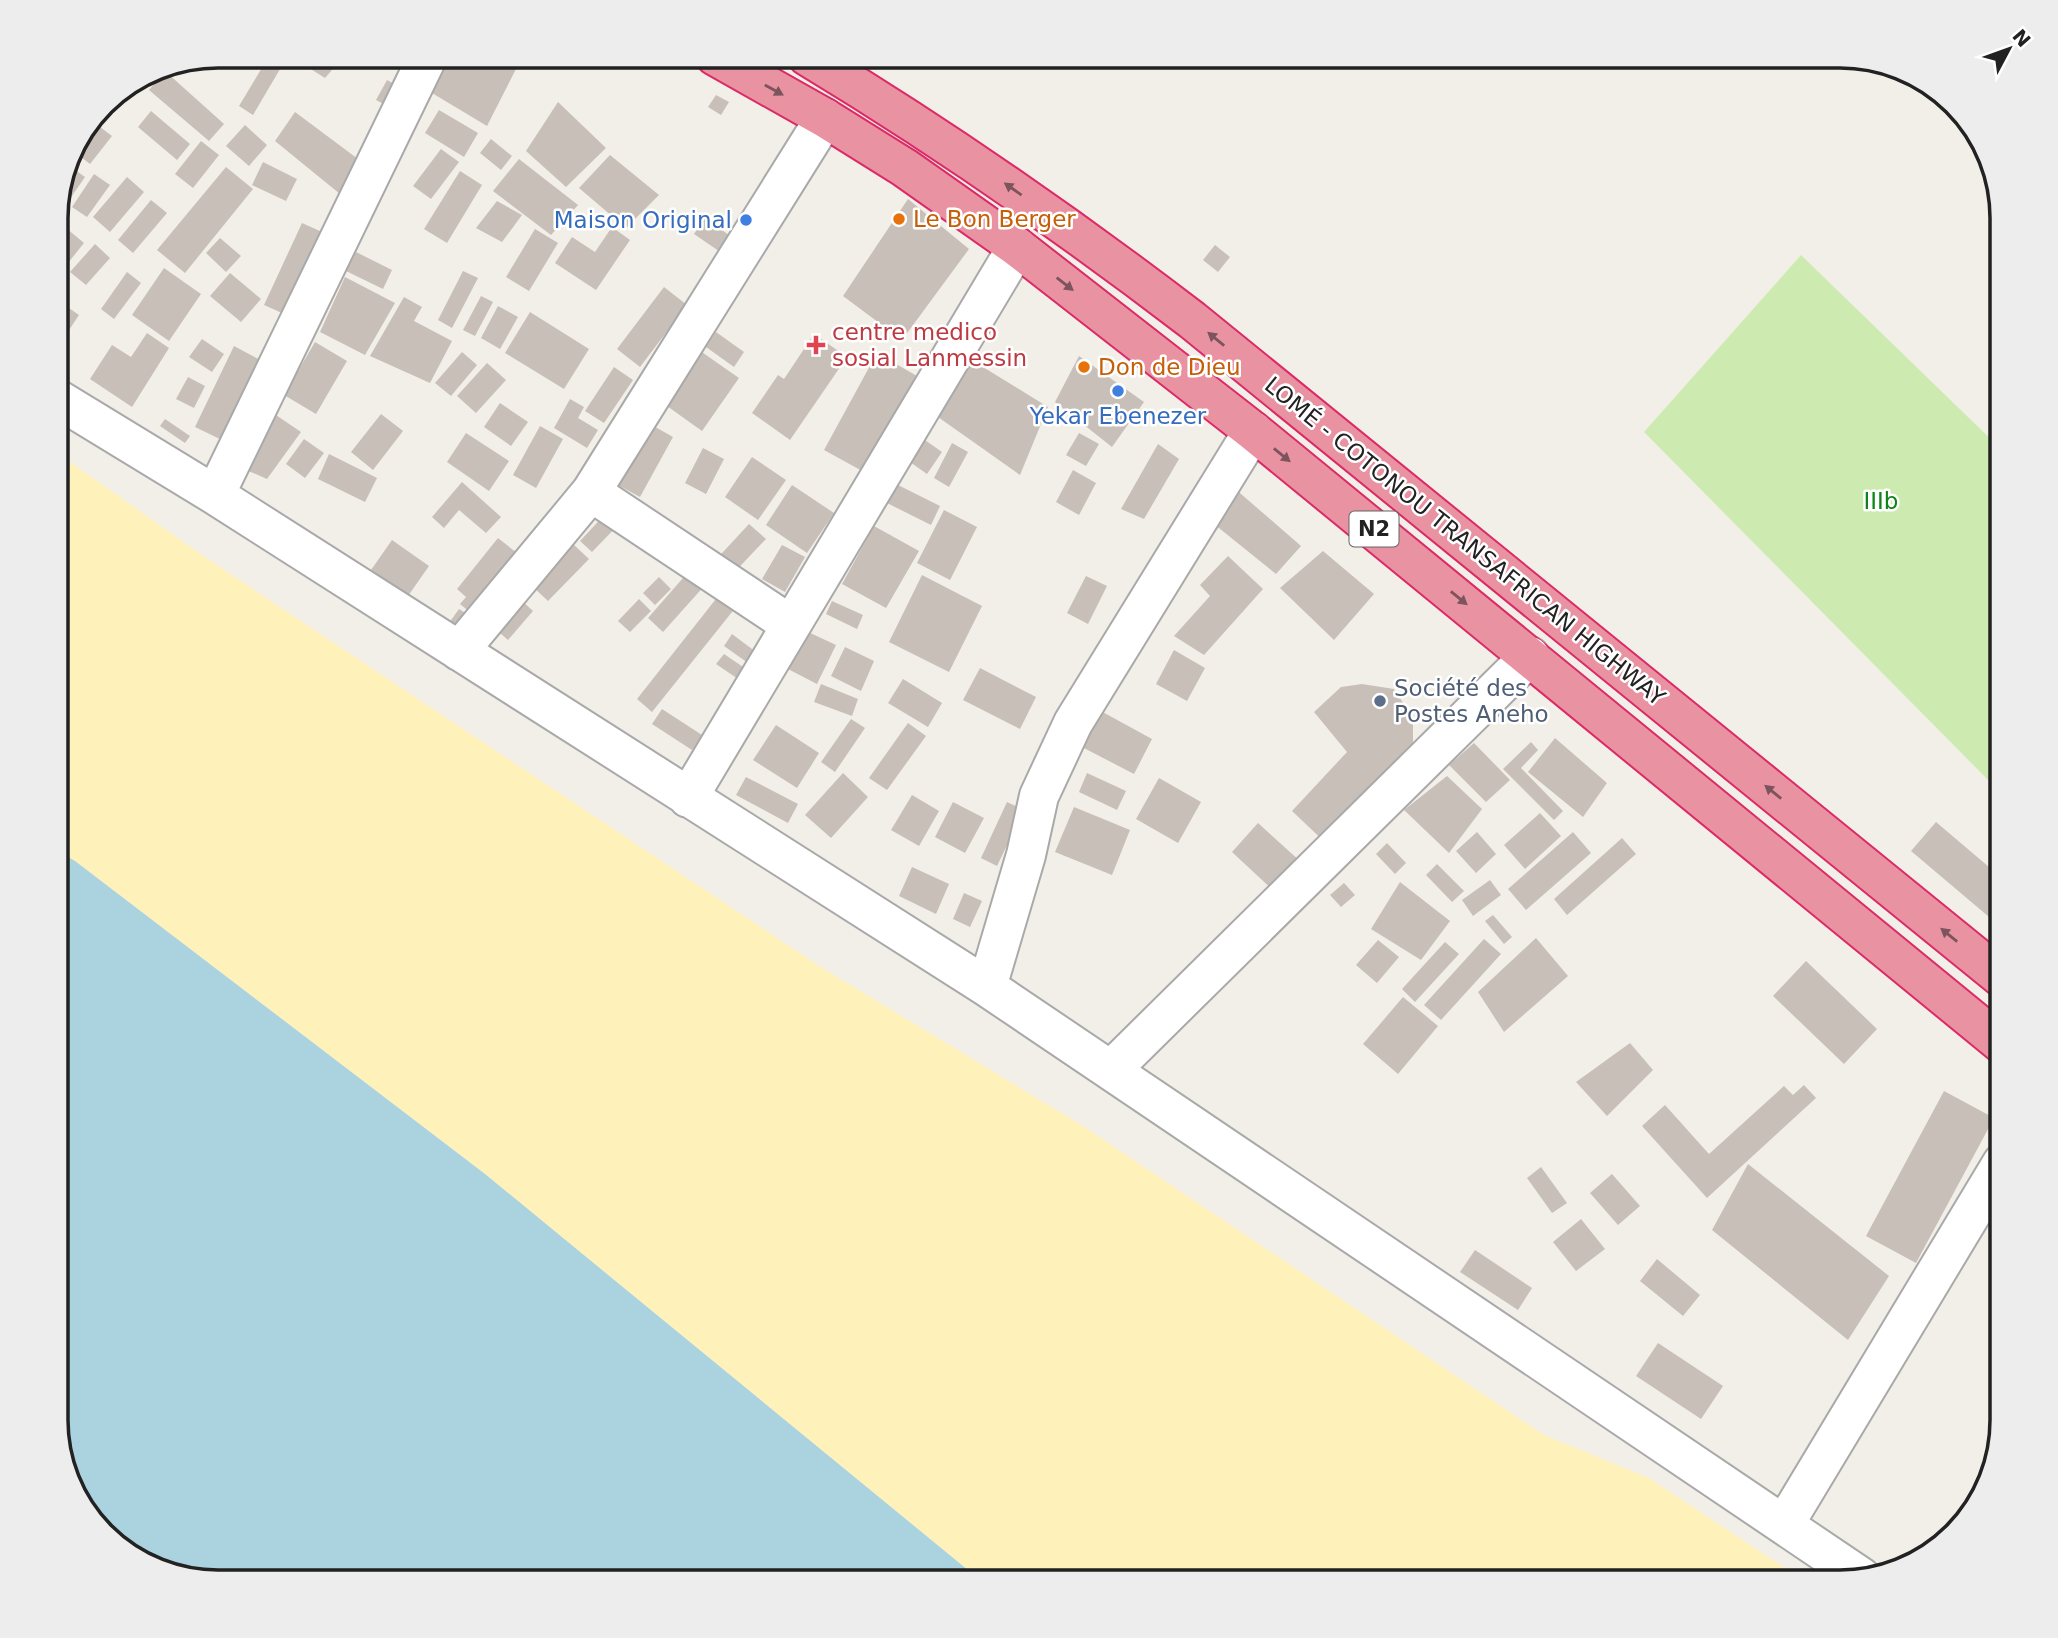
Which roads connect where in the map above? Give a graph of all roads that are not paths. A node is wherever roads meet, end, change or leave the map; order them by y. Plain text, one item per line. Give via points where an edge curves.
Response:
1 (422, 69) edge
2 (737, 69) edge
3 (828, 69) edge
4 (825, 118) junction
5 (1017, 247) junction
6 (69, 406) edge
7 (1253, 431) junction
8 (591, 492) junction
9 (215, 495) junction
10 (791, 625) junction
11 (459, 651) junction
12 (1530, 656) junction
13 (688, 798) junction
14 (1990, 968) edge
15 (987, 987) junction
16 (1990, 1034) edge
17 (1111, 1070) junction
18 (1990, 1183) edge
19 (1784, 1525) junction
20 (1849, 1569) edge

1 - 9 street
2 -> 4 highway, LOMÉ - COTONOU TRANSAFRICAN HIGHWAY / N2
14 -> 3 highway, LOMÉ - COTONOU TRANSAFRICAN HIGHWAY / N2 via 1192,320 1090,242 906,116
4 - 5 highway, LOMÉ - COTONOU TRANSAFRICAN HIGHWAY / N2
4 - 8 street
5 -> 7 highway, LOMÉ - COTONOU TRANSAFRICAN HIGHWAY / N2
5 - 10 street
6 - 9 street
7 -> 12 highway, LOMÉ - COTONOU TRANSAFRICAN HIGHWAY / N2
7 - 15 street via 1073,723 1038,796 1026,855
8 - 10 street
8 - 11 street
9 - 11 street
10 - 13 street
11 - 13 street
12 - 16 highway, LOMÉ - COTONOU TRANSAFRICAN HIGHWAY / N2
12 - 17 street
13 - 15 street
15 - 17 street
17 - 19 street
18 - 19 street
19 - 20 street

